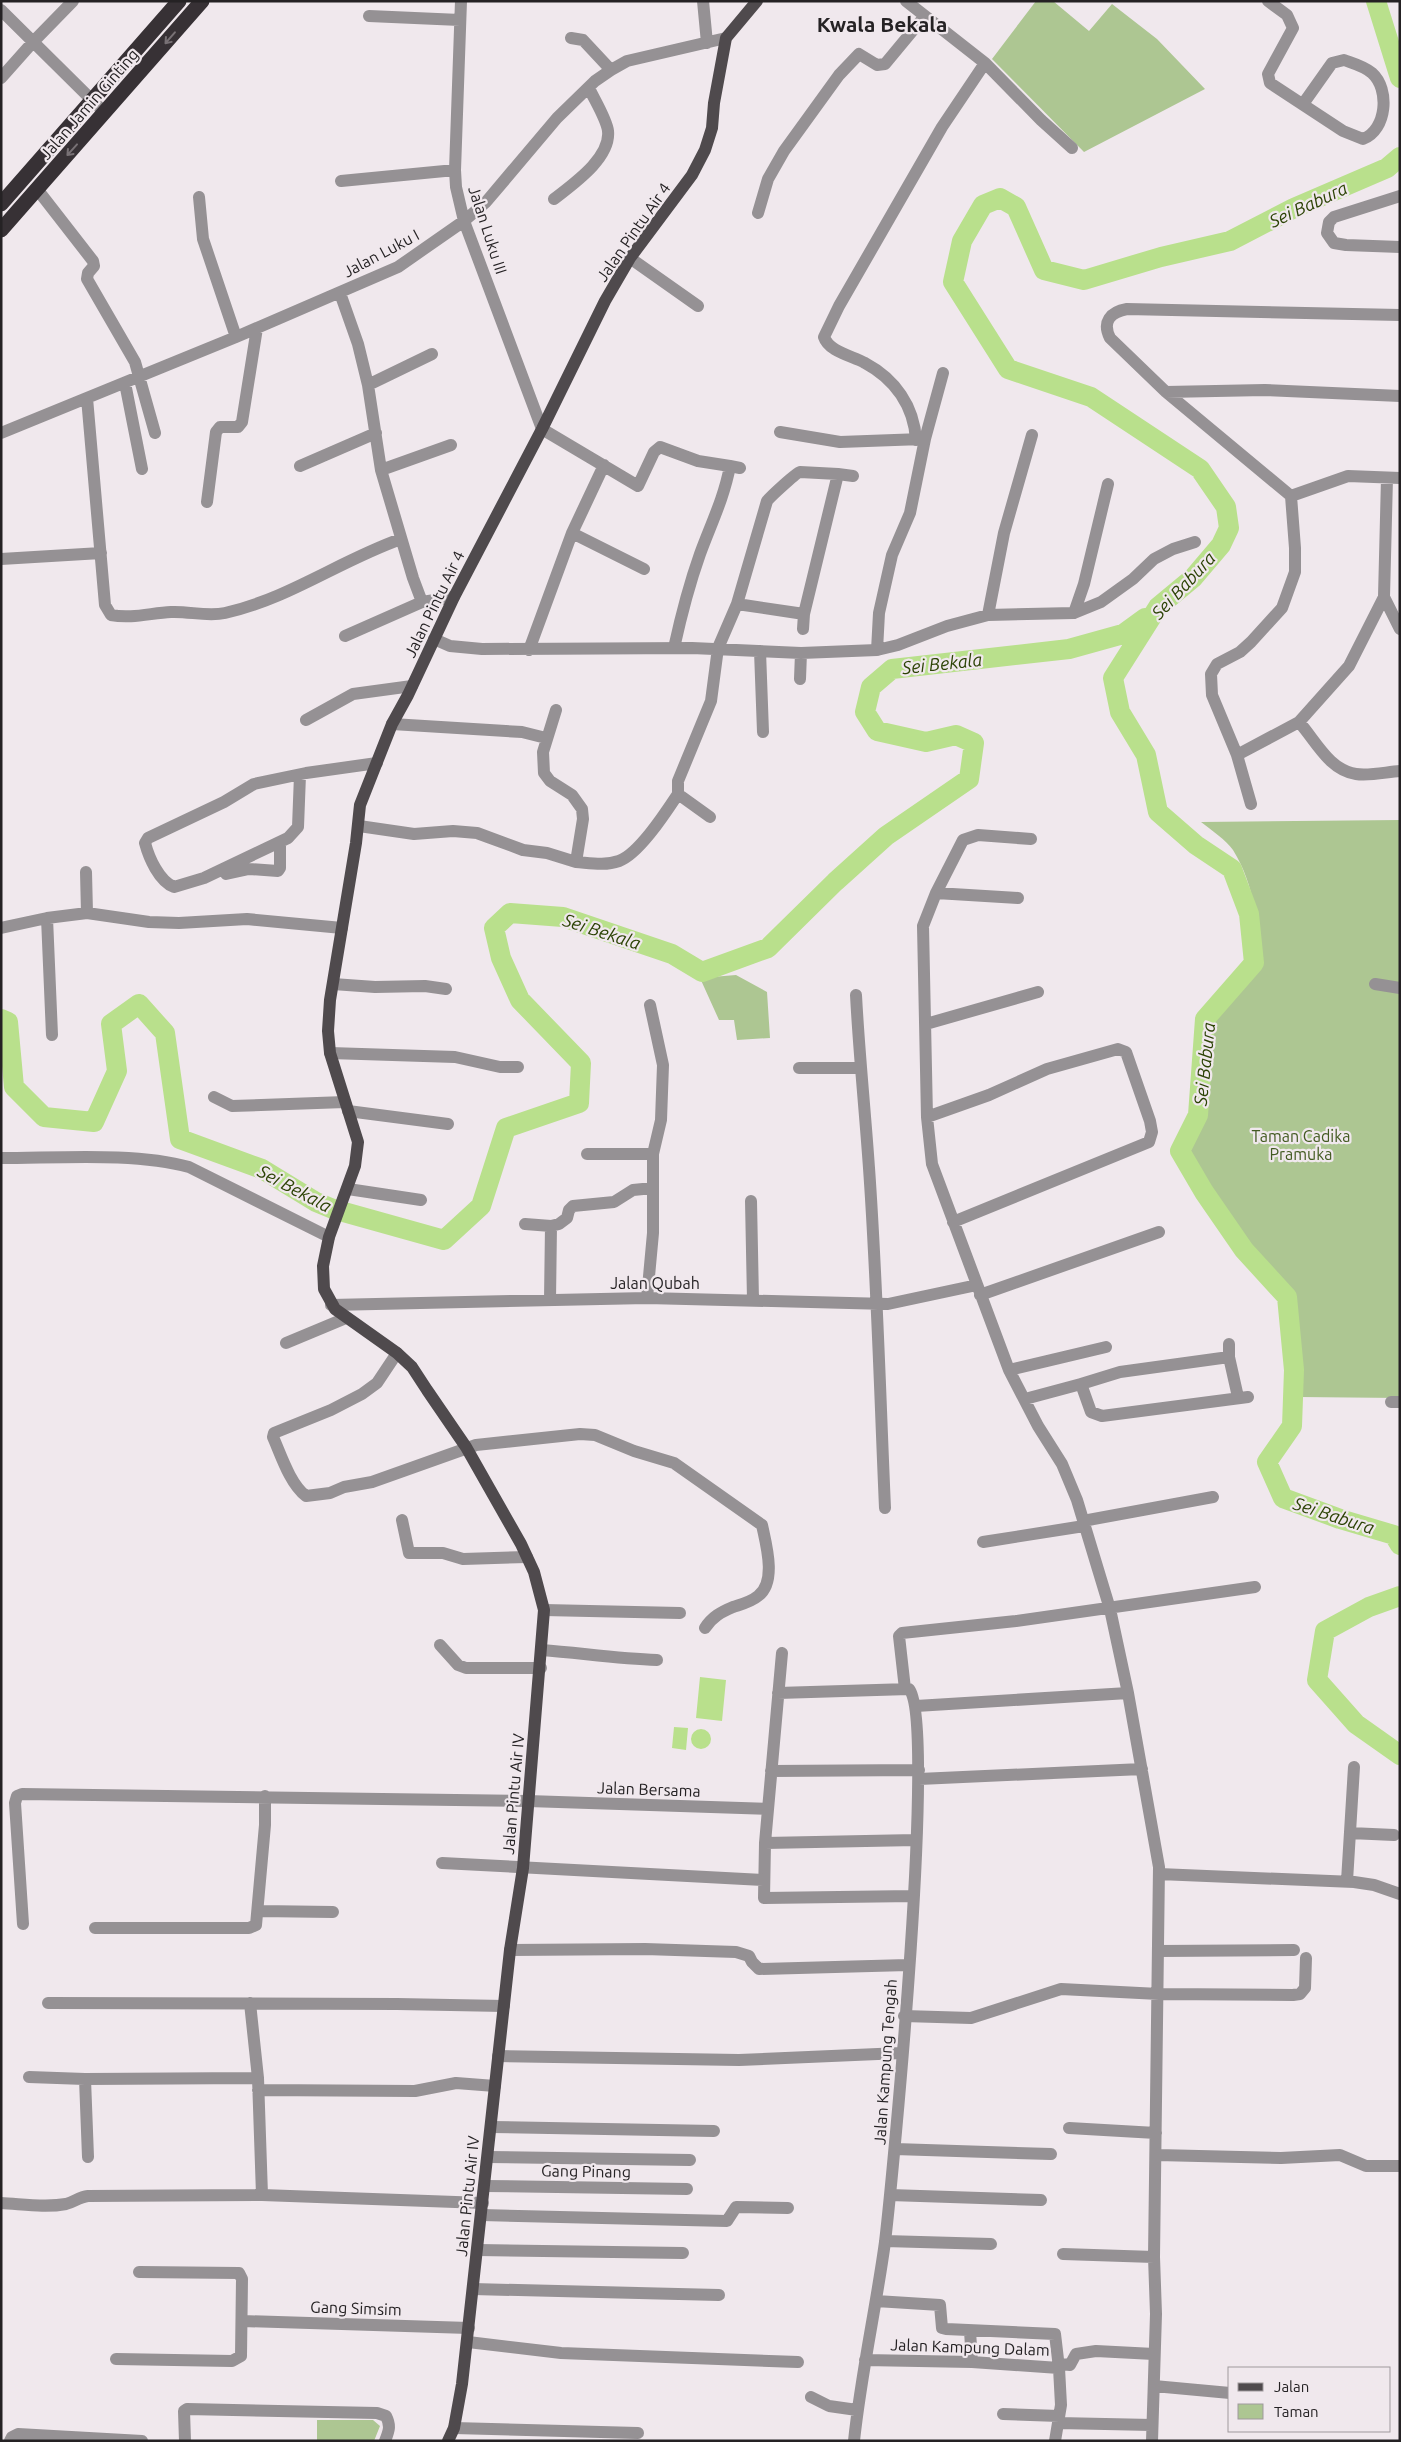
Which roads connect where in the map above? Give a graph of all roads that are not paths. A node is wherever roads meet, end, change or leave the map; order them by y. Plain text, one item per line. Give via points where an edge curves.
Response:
1 (73, 1) edge
2 (180, 1) edge
3 (202, 1) edge
4 (461, 1) edge
5 (703, 1) edge
6 (757, 1) edge
7 (906, 1) edge
8 (1268, 1) edge
9 (1, 10) edge
10 (369, 16) dead end
11 (924, 17) junction
12 (460, 20) junction
13 (571, 38) dead end
14 (726, 38) junction
15 (33, 42) junction
16 (706, 42) junction
17 (985, 63) junction
18 (611, 70) junction
19 (1, 78) edge
20 (589, 88) junction
21 (92, 100) junction
22 (1304, 104) junction
23 (105, 113) junction
24 (1072, 148) dead end
25 (455, 170) junction
26 (341, 181) dead end
27 (37, 189) junction
28 (1400, 196) edge
29 (199, 197) dead end
30 (554, 200) dead end
31 (1, 204) edge
32 (758, 213) dead end
33 (464, 221) junction
34 (1, 230) edge
35 (1400, 247) edge
36 (630, 258) junction
37 (340, 293) junction
38 (698, 306) dead end
39 (1400, 316) edge
40 (258, 328) junction
41 (236, 337) junction
42 (432, 354) dead end
43 (943, 373) dead end
44 (140, 376) junction
45 (125, 383) junction
46 (368, 385) junction
47 (1166, 392) junction
48 (1400, 396) edge
49 (87, 398) junction
50 (542, 429) junction
51 (780, 432) dead end
52 (1, 433) edge
53 (155, 433) dead end
54 (376, 433) junction
55 (1032, 435) dead end
56 (920, 439) junction
57 (451, 444) dead end
58 (604, 465) junction
59 (300, 466) dead end
60 (142, 469) dead end
61 (381, 470) junction
62 (838, 474) junction
63 (853, 476) dead end
64 (1393, 478) edge
65 (1108, 484) dead end
66 (1291, 496) junction
67 (207, 502) dead end
68 (572, 533) junction
69 (401, 539) junction
70 (1195, 542) dead end
71 (100, 553) junction
72 (1, 559) edge
73 (644, 569) dead end
74 (454, 597) junction
75 (1384, 597) junction
76 (422, 602) junction
77 (737, 604) junction
78 (1074, 613) junction
79 (804, 614) junction
80 (988, 615) junction
81 (803, 629) dead end
82 (1400, 629) edge
83 (345, 636) dead end
84 (434, 639) junction
85 (674, 648) junction
86 (718, 648) junction
87 (530, 650) junction
88 (877, 650) junction
89 (760, 651) junction
90 (801, 653) junction
91 (800, 679) dead end
92 (412, 686) junction
93 (556, 710) dead end
94 (306, 720) dead end
95 (1300, 722) junction
96 (392, 724) junction
97 (762, 732) dead end
98 (546, 738) junction
99 (1237, 756) junction
100 (378, 763) junction
101 (1400, 771) edge
102 (300, 776) junction
103 (678, 794) junction
104 (1251, 804) dead end
105 (710, 817) dead end
106 (359, 826) junction
107 (1031, 839) dead end
108 (280, 842) junction
109 (576, 862) junction
110 (86, 872) dead end
111 (204, 878) junction
112 (936, 893) junction
113 (1018, 898) dead end
114 (87, 913) junction
115 (48, 918) junction
116 (1, 928) edge
117 (342, 928) junction
118 (333, 984) junction
119 (1375, 984) dead end
120 (1400, 988) edge
121 (446, 989) dead end
122 (1038, 992) dead end
123 (856, 995) dead end
124 (650, 1005) dead end
125 (926, 1024) junction
126 (52, 1035) dead end
127 (330, 1053) junction
128 (518, 1067) dead end
129 (799, 1068) dead end
130 (859, 1068) junction
131 (214, 1097) dead end
132 (347, 1106) junction
133 (928, 1116) junction
134 (448, 1124) dead end
135 (587, 1154) dead end
136 (654, 1154) junction
137 (1, 1158) edge
138 (654, 1188) junction
139 (347, 1192) junction
140 (421, 1200) dead end
141 (752, 1201) dead end
142 (953, 1222) junction
143 (333, 1224) joint
144 (525, 1224) dead end
145 (551, 1226) junction
146 (1159, 1232) dead end
147 (329, 1237) junction
148 (978, 1290) junction
149 (647, 1298) junction
150 (550, 1300) junction
151 (753, 1300) junction
152 (331, 1305) junction
153 (876, 1305) junction
154 (346, 1318) junction
155 (286, 1343) dead end
156 (1229, 1344) dead end
157 (1106, 1347) dead end
158 (397, 1353) junction
159 (1229, 1357) junction
160 (1009, 1370) junction
161 (1081, 1384) junction
162 (1025, 1399) junction
163 (466, 1447) junction
164 (1212, 1497) dead end
165 (885, 1508) dead end
166 (402, 1520) dead end
167 (1084, 1524) junction
168 (982, 1542) dead end
169 (527, 1557) junction
170 (1254, 1587) dead end
171 (1110, 1608) junction
172 (544, 1610) junction
173 (680, 1613) dead end
174 (706, 1628) dead end
175 (440, 1645) dead end
176 (542, 1650) junction
177 (782, 1653) dead end
178 (657, 1660) dead end
179 (541, 1668) junction
180 (905, 1689) junction
181 (778, 1693) junction
182 (1128, 1694) junction
183 (916, 1706) junction
184 (1354, 1767) dead end
185 (1142, 1768) junction
186 (771, 1771) junction
187 (919, 1775) junction
188 (265, 1796) junction
189 (528, 1801) junction
190 (768, 1808) junction
191 (1350, 1833) junction
192 (1394, 1834) dead end
193 (916, 1840) junction
194 (765, 1843) junction
195 (442, 1863) dead end
196 (523, 1868) junction
197 (1159, 1874) junction
198 (763, 1880) junction
199 (1347, 1881) junction
200 (1400, 1894) edge
201 (914, 1896) junction
202 (259, 1911) junction
203 (333, 1912) dead end
204 (23, 1924) dead end
205 (95, 1928) dead end
206 (510, 1950) junction
207 (1294, 1950) dead end
208 (1159, 1951) junction
209 (1306, 1958) dead end
210 (908, 1965) junction
211 (1159, 1994) junction
212 (48, 2003) dead end
213 (250, 2003) junction
214 (504, 2006) junction
215 (904, 2016) junction
216 (901, 2053) junction
217 (498, 2056) junction
218 (29, 2077) dead end
219 (85, 2079) junction
220 (258, 2084) junction
221 (494, 2086) junction
222 (491, 2126) junction
223 (1069, 2128) dead end
224 (714, 2131) dead end
225 (1156, 2133) junction
226 (895, 2149) junction
227 (1051, 2154) dead end
228 (1157, 2155) junction
229 (88, 2157) dead end
230 (488, 2157) junction
231 (690, 2160) dead end
232 (1400, 2166) edge
233 (485, 2186) junction
234 (687, 2189) dead end
235 (262, 2195) junction
236 (890, 2195) junction
237 (1041, 2200) dead end
238 (1, 2203) edge
239 (788, 2208) dead end
240 (483, 2209) junction
241 (885, 2241) junction
242 (990, 2244) dead end
243 (478, 2250) junction
244 (683, 2253) dead end
245 (1063, 2254) dead end
246 (1154, 2257) junction
247 (139, 2272) dead end
248 (473, 2289) junction
249 (719, 2296) dead end
250 (876, 2301) junction
251 (243, 2322) junction
252 (469, 2328) junction
253 (970, 2331) junction
254 (468, 2342) junction
255 (1154, 2354) junction
256 (116, 2359) dead end
257 (866, 2360) junction
258 (798, 2362) dead end
259 (972, 2362) junction
260 (1060, 2366) junction
261 (1154, 2386) junction
262 (1228, 2393) edge
263 (811, 2397) dead end
264 (857, 2410) junction
265 (1003, 2414) dead end
266 (1058, 2419) junction
267 (1152, 2425) junction
268 (454, 2428) junction
269 (638, 2433) dead end
270 (10, 2441) edge
271 (142, 2441) edge
272 (185, 2441) edge
273 (385, 2441) edge
274 (448, 2441) edge
275 (854, 2441) edge
276 (1055, 2441) edge
277 (1152, 2441) edge

1 - 15 street
2 - 21 highway, Jalan Jamin Ginting
3 -> 23 highway, Jalan Jamin Ginting
4 - 12 street, Jalan Luku III
5 - 16 street
6 - 14 main road
7 - 11 street
8 - 22 street via 1287,15 1293,28 1268,77 1275,88
9 - 15 street
10 - 12 street
11 - 17 street
11 - 32 street via 885,64 877,65 859,54 839,75 784,151 768,179
12 - 25 street, Jalan Luku III
13 - 18 street via 583,40
14 - 16 street, Jalan Luku I
14 - 36 main road, Jalan Pintu Air 4 via 706,150 692,175
15 - 19 street
15 - 21 street
16 - 18 street, Jalan Luku I via 627,61
17 - 24 street
17 - 56 street via 938,135 824,337 833,348 866,363 891,382 901,393
18 - 20 street, Jalan Luku I
20 - 30 street via 608,130 606,147 583,176
20 - 33 street, Jalan Luku I via 557,118 498,189
21 - 23 street
21 - 31 highway, Jalan Jamin Ginting
22 - 22 street via 1343,131 1363,139 1372,135 1384,108 1381,87 1372,73 1344,60 1332,64
23 -> 27 highway, Jalan Jamin Ginting
25 - 26 street
25 - 33 street, Jalan Luku III
27 - 34 highway, Jalan Jamin Ginting
27 - 44 street via 93,261 94,266 87,279 130,351
28 - 35 street via 1334,218 1329,222 1327,233 1334,242 1346,246
29 - 41 street via 204,240
33 - 37 street, Jalan Luku I via 398,267
33 - 50 street, Jalan Luku III
36 - 38 street
36 - 50 main road, Jalan Pintu Air 4
37 - 40 street, Jalan Luku I
37 - 46 street
39 - 47 street via 1127,309 1113,313 1107,326 1110,338
40 - 41 street, Jalan Luku I
40 - 67 street via 242,422 238,427 220,427 216,432
41 - 44 street, Jalan Luku I
42 - 46 street
43 - 56 street
44 - 45 street, Jalan Luku I
44 - 53 street
45 - 49 street, Jalan Luku I
45 - 60 street
46 - 54 street
47 - 48 street via 1265,390
47 - 66 street
49 - 52 street, Jalan Luku I
49 - 71 street
50 - 58 street
50 - 74 main road, Jalan Pintu Air 4
51 - 56 street via 840,442
54 - 59 street
54 - 61 street
55 - 80 street via 1004,533
56 - 88 street via 910,513 892,556 881,603
57 - 61 street
58 - 68 street
58 - 85 street via 638,486 660,446 698,461 735,467 700,554
61 - 69 street
62 - 63 street
62 - 77 street via 794,474 767,501
62 - 79 street
64 - 66 street via 1348,476
64 - 75 street
65 - 78 street
66 - 99 street via 1295,572 1282,608 1251,642 1217,664 1210,674 1212,695
68 - 73 street
68 - 87 street
69 - 71 street via 261,603 210,615 175,611 120,617 110,615
69 - 76 street
70 - 78 street via 1154,560 1101,602
71 - 72 street
74 - 76 street
74 - 84 main road, Jalan Pintu Air 4
75 - 82 street
75 - 95 street via 1349,666
76 - 83 street
77 - 79 street
77 - 86 street
78 - 80 street
79 - 81 street
80 - 88 street
84 - 87 street via 450,646
84 - 92 main road, Jalan Pintu Air 4
85 - 86 street
85 - 87 street
86 - 89 street
86 - 103 street via 711,701 680,774
88 - 90 street
89 - 90 street
89 - 97 street
90 - 91 street
92 - 94 street via 353,694
92 - 96 main road, Jalan Pintu Air 4
93 - 98 street
95 - 99 street
95 - 101 street via 1332,763 1341,769 1365,775
96 - 98 street via 522,732
96 - 100 main road, Jalan Pintu Air 4
98 - 109 street via 542,752 544,773 550,781 572,795 582,809
99 - 104 street
100 - 102 street
100 - 106 main road, Jalan Pintu Air 4 via 360,805
102 - 108 street via 298,827
102 - 111 street via 254,784 148,838 145,843 150,858 170,886
103 - 105 street
103 - 109 street via 655,828 620,861 601,864
106 - 109 street via 414,834 453,830 477,833 523,850
106 - 117 main road, Jalan Pintu Air 4
107 - 112 street via 978,835 963,840
108 - 111 street
108 - 111 street via 278,870 249,869
110 - 114 street
112 - 113 street
112 - 125 street via 924,926
114 - 115 street
114 - 117 street via 149,922 247,919
115 - 116 street
115 - 126 street
117 - 118 main road, Jalan Pintu Air 4
118 - 121 street
118 - 127 main road, Jalan Pintu Air 4 via 328,1018
119 - 120 street
122 - 125 street
123 - 130 street
124 - 136 street via 663,1065 661,1120
125 - 133 street
127 - 128 street via 455,1057 500,1067
127 - 132 main road, Jalan Pintu Air 4
129 - 130 street
130 - 153 street via 869,1168
131 - 132 street via 232,1106
132 - 134 street
132 - 139 main road, Jalan Pintu Air 4 via 358,1142
133 - 142 street via 932,1164
133 - 142 street via 989,1095 1047,1069 1118,1048 1126,1052 1150,1121 1152,1132 1149,1142
135 - 136 street
136 - 138 street
137 - 147 street via 172,1162 189,1167
138 - 145 street via 633,1190 618,1201 605,1204 573,1206 563,1222
138 - 149 street via 654,1232
139 - 140 street
139 - 143 main road, Jalan Pintu Air 4
141 - 151 street
142 - 148 street
143 - 147 main road, Jalan Pintu Air IV
144 - 145 street
145 - 150 street
146 - 148 street, Jalan Qubah
147 - 152 main road, Jalan Pintu Air IV via 322,1277
148 - 153 street, Jalan Qubah
148 - 160 street
149 - 150 street, Jalan Qubah
149 - 151 street, Jalan Qubah
150 - 152 street, Jalan Qubah
151 - 153 street, Jalan Qubah
152 - 154 main road, Jalan Pintu Air IV
153 - 165 street
154 - 155 street
154 - 158 main road, Jalan Pintu Air IV
156 - 159 street
157 - 160 street
158 - 163 main road, Jalan Pintu Air IV via 412,1367
158 - 163 street via 377,1384 362,1394 274,1432 273,1437 292,1482 306,1496 330,1493 372,1482
159 - 161 street via 1120,1372
159 - 161 street via 1243,1397 1102,1416 1091,1412
160 - 162 street
161 - 162 street
162 - 167 street via 1066,1472
163 - 169 main road, Jalan Pintu Air IV
163 - 174 street via 595,1435 674,1463 749,1514 762,1525 770,1565 763,1590 752,1601 718,1615
164 - 167 street
166 - 169 street via 409,1553 443,1553 463,1560
167 - 168 street
167 - 171 street
169 - 172 main road, Jalan Pintu Air IV via 539,1586
170 - 171 street
171 - 180 street via 902,1633 899,1636
171 - 182 street
172 - 173 street
172 - 176 main road, Jalan Pintu Air IV
175 - 179 street via 458,1665 466,1668
176 - 178 street
176 - 179 main road, Jalan Pintu Air IV
177 - 181 street
179 - 189 main road, Jalan Pintu Air IV
180 - 181 street
180 - 183 street via 912,1692
181 - 186 street
182 - 183 street
182 - 185 street
183 - 187 street, Jalan Kampung Tengah
184 - 191 street
185 - 187 street
185 - 197 street
186 - 187 street
186 - 190 street
187 - 193 street, Jalan Kampung Tengah
188 - 189 street, Jalan Bersama
188 - 202 street
188 - 204 street, Jalan Bersama via 30,1793 17,1796
189 - 190 street, Jalan Bersama
189 - 196 main road, Jalan Pintu Air IV
190 - 194 street
191 - 192 street
191 - 199 street
193 - 194 street
193 - 201 street, Jalan Kampung Tengah
194 - 198 street
195 - 196 street
196 - 198 street
196 - 206 main road, Jalan Pintu Air IV
197 - 199 street
197 - 208 street
198 - 201 street via 762,1895 767,1899
199 - 200 street via 1374,1885
201 - 210 street, Jalan Kampung Tengah
202 - 203 street
202 - 205 street via 256,1925 249,1928
206 - 210 street via 736,1952 749,1956 760,1969
206 - 214 main road, Jalan Pintu Air IV
207 - 208 street
208 - 211 street
209 - 211 street via 1305,1988 1300,1994
210 - 215 street, Jalan Kampung Tengah
211 - 215 street via 1056,1990 971,2018
211 - 225 street
212 - 213 street
213 - 214 street
213 - 220 street
214 - 217 main road, Jalan Pintu Air IV
215 - 216 street, Jalan Kampung Tengah
216 - 217 street via 739,2060
216 - 226 street, Jalan Kampung Tengah
217 - 221 main road, Jalan Pintu Air IV
218 - 219 street
219 - 220 street
219 - 229 street
220 - 221 street via 415,2091 456,2083
220 - 235 street
221 - 222 main road, Jalan Pintu Air IV
222 - 224 street
222 - 230 main road, Jalan Pintu Air IV
223 - 225 street
225 - 228 street
226 - 227 street
226 - 236 street, Jalan Kampung Tengah
228 - 232 street via 1281,2158 1340,2155 1366,2166
228 - 246 street
230 - 231 street
230 - 233 main road, Jalan Pintu Air IV
233 - 234 street, Gang Pinang
233 - 240 main road, Jalan Pintu Air IV
235 - 238 street via 88,2196 68,2204
235 - 240 street
236 - 237 street
236 - 241 street, Jalan Kampung Tengah
239 - 240 street via 736,2207 727,2221
240 - 243 main road, Jalan Pintu Air IV
241 - 242 street
241 - 250 street, Jalan Kampung Tengah
243 - 244 street
243 - 248 main road, Jalan Pintu Air IV
245 - 246 street
246 - 255 street
247 - 251 street via 239,2273 242,2279
248 - 249 street
248 - 252 main road, Jalan Pintu Air IV
250 - 253 street via 940,2305 942,2328
250 - 257 street, Jalan Kampung Tengah
251 - 252 street, Gang Simsim
251 - 256 street via 241,2356 232,2361
252 - 254 main road, Jalan Pintu Air IV
253 - 259 street
253 - 260 street via 1055,2334
254 - 258 street via 561,2353
254 - 268 main road, Jalan Pintu Air IV
255 - 260 street via 1096,2351 1076,2354 1070,2365
255 - 261 street
257 - 259 street, Jalan Kampung Dalam
257 - 264 street, Jalan Kampung Tengah
259 - 260 street, Jalan Kampung Dalam
260 - 266 street, Jalan Kampung Dalam
261 - 262 street
261 - 267 street
263 - 264 street via 829,2406
264 - 275 street, Jalan Kampung Tengah
265 - 266 street
266 - 267 street
266 - 276 street, Jalan Kampung Dalam
267 - 277 street
268 - 269 street
268 - 274 main road, Jalan Pintu Air IV
270 - 271 street via 18,2434
272 - 273 street via 184,2411 187,2409 377,2412 386,2416 389,2422 390,2430

